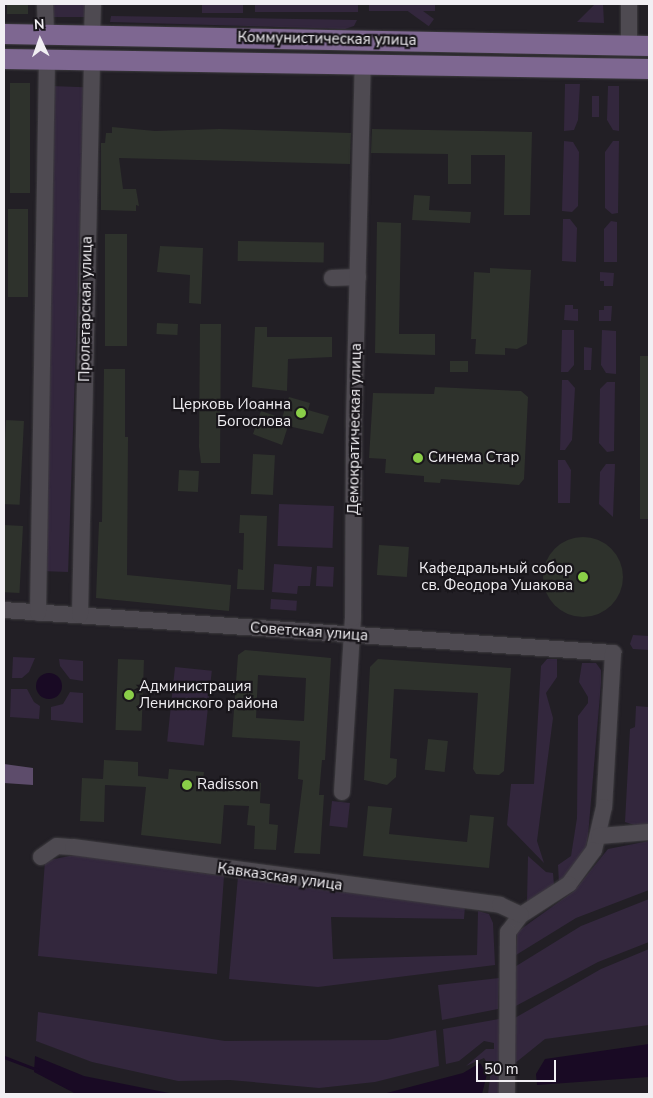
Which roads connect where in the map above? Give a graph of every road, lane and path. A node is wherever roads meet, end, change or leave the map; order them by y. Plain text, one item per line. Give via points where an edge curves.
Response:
1 (45, 4) edge
2 (93, 4) edge
3 (629, 4) edge
4 (4, 34) edge
5 (46, 34) junction
6 (92, 35) junction
7 (629, 45) junction
8 (649, 46) edge
9 (4, 59) edge
10 (47, 60) junction
11 (92, 60) junction
12 (363, 64) junction
13 (649, 69) edge
14 (628, 74) junction
15 (358, 277) junction
16 (332, 278) dead end
17 (4, 610) edge
18 (38, 612) junction
19 (80, 615) junction
20 (352, 635) junction
21 (342, 792) dead end
22 (649, 832) edge
23 (599, 836) junction
24 (40, 857) dead end
25 (521, 915) junction
26 (507, 1094) edge

1 - 5 street
2 - 6 street, Пролетарская улица
3 - 7 street
4 - 5 main road, Коммунистическая улица
5 - 6 main road, Коммунистическая улица
5 - 10 main road
6 - 7 main road, Коммунистическая улица
6 - 11 main road, Пролетарская улица
7 - 8 main road, Коммунистическая улица
7 - 14 main road
9 - 10 main road, Коммунистическая улица
10 - 11 main road, Коммунистическая улица
10 - 18 street
11 - 12 main road, Коммунистическая улица
11 - 19 street, Пролетарская улица
12 - 14 main road, Коммунистическая улица
12 - 15 street, Демократическая улица
13 - 14 main road, Коммунистическая улица
15 - 16 street
15 - 20 street, Демократическая улица
17 - 18 street, Советская улица
18 - 19 street, Советская улица
19 - 20 street, Советская улица
20 - 21 street, Демократическая улица
20 - 23 street, Советская улица via 613,654
22 - 23 street
23 - 25 street via 580,873 555,895
24 - 25 street, Кавказская улица via 57,846 73,847 500,906
25 - 26 street via 512,924 506,941

